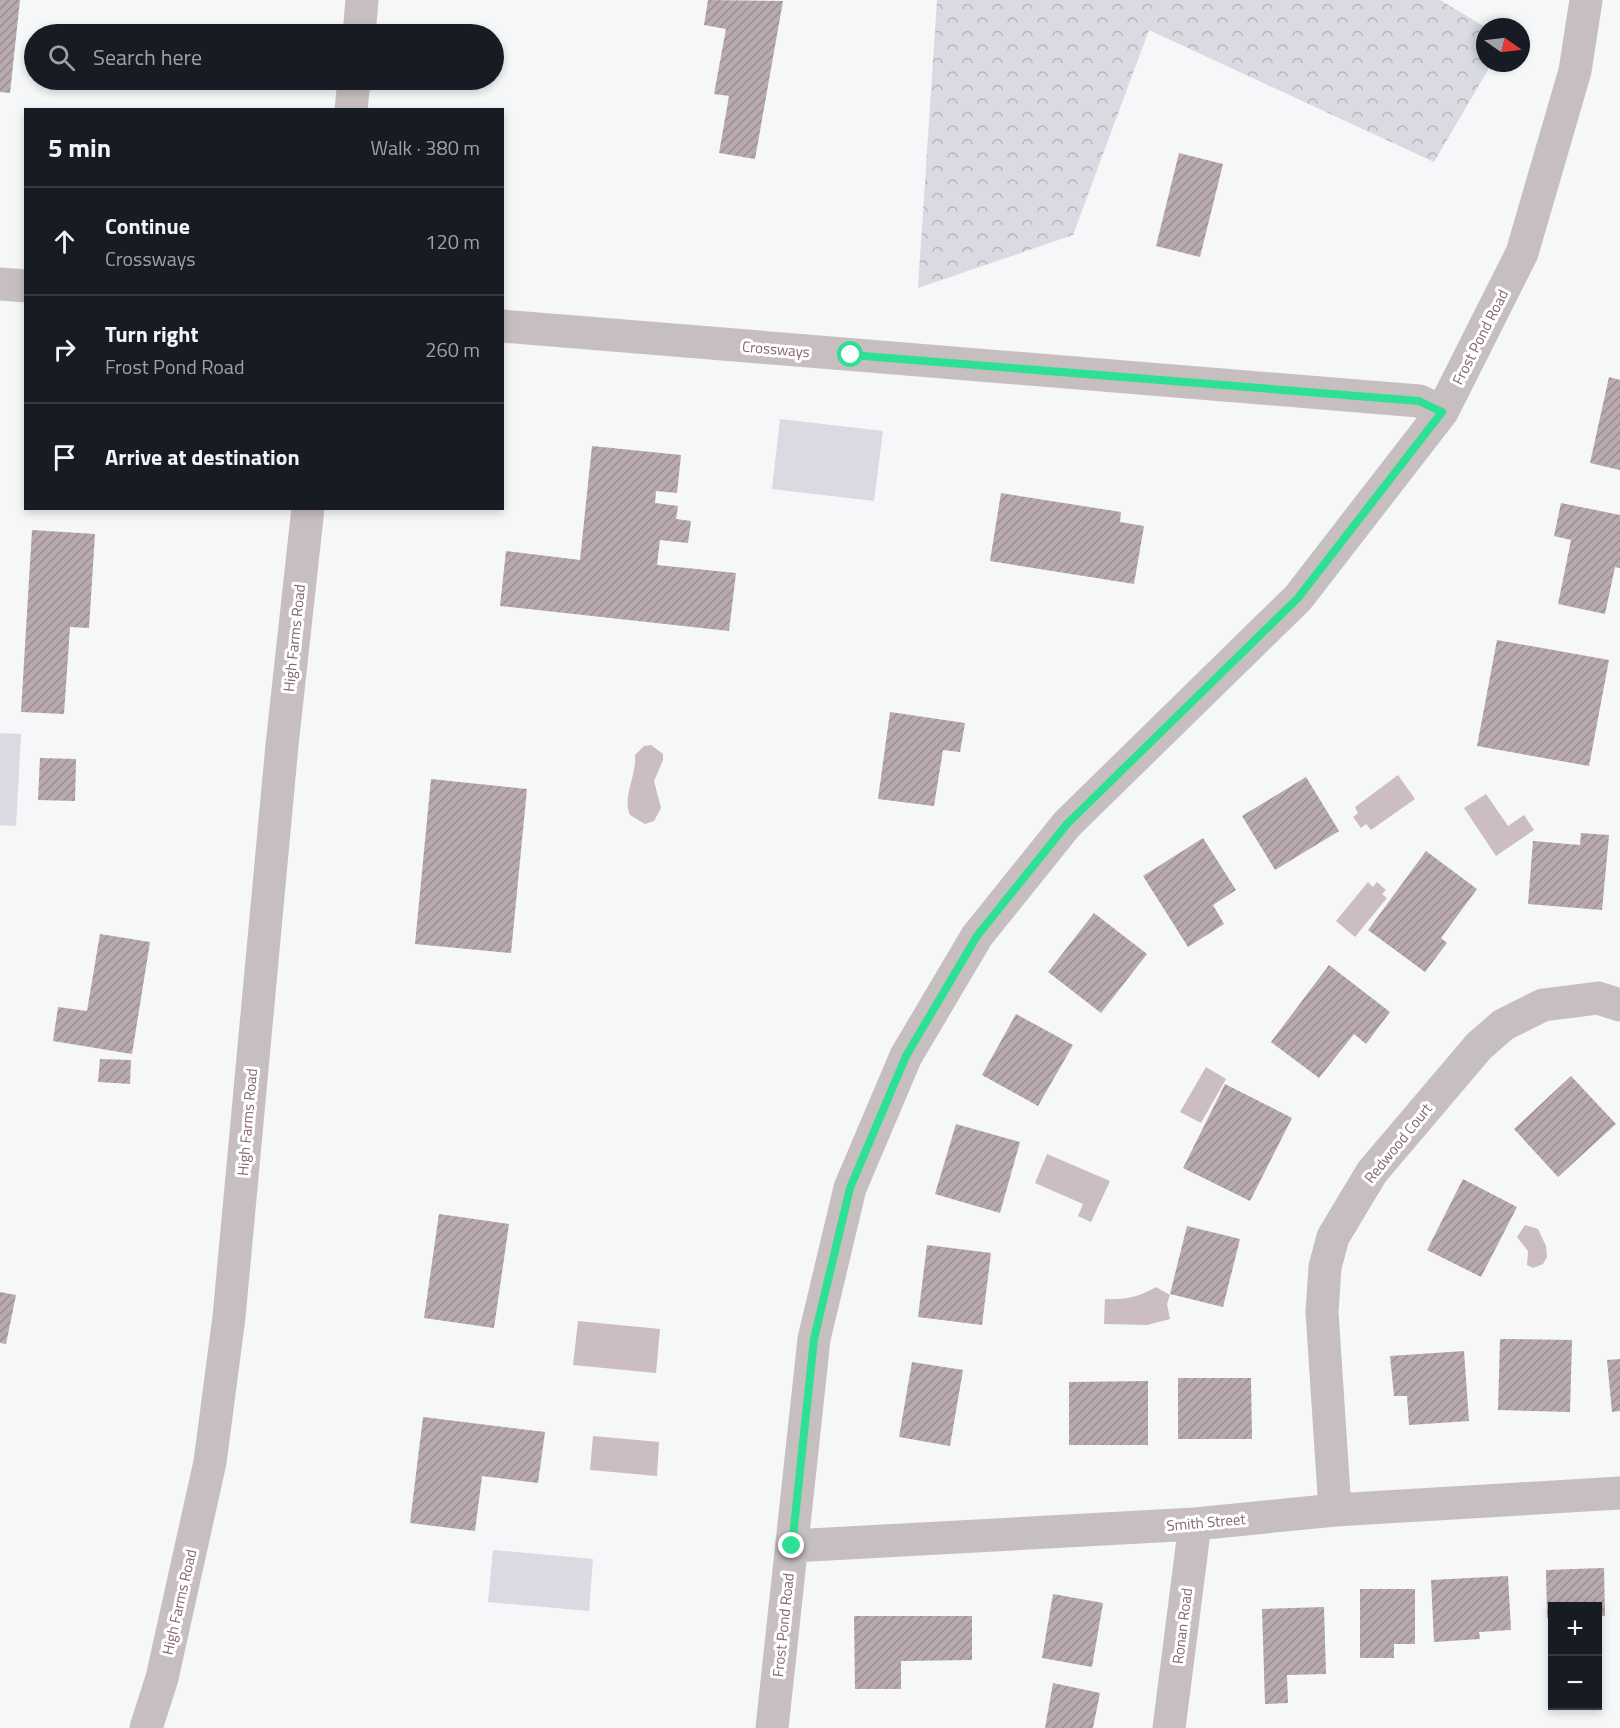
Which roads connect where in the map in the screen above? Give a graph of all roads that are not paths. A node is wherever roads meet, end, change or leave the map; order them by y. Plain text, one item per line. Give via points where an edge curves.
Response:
1 (362, 0) edge
2 (1586, 0) edge
3 (359, 24) edge
4 (353, 90) edge
5 (351, 108) edge
6 (0, 284) edge
7 (24, 286) edge
8 (504, 326) edge
9 (1442, 412) junction
10 (308, 510) edge
11 (1620, 1005) edge
12 (1620, 1493) edge
13 (1335, 1510) junction
14 (1195, 1524) junction
15 (792, 1546) junction
16 (146, 1728) edge
17 (771, 1728) edge
18 (1169, 1728) edge

1 - 3 street
2 - 9 street, Frost Pond Road via 1575,71 1522,253
4 - 5 street
6 - 7 street
8 - 9 street, Crossways via 1419,401
9 - 15 street, Frost Pond Road via 1298,598 1067,824 977,936 906,1056 850,1188 814,1339
10 - 16 street, High Farms Road via 229,1317 212,1451 162,1678
11 - 13 street, Redwood Court via 1598,998 1543,1005 1503,1025 1479,1046 1372,1172 1333,1237 1325,1267 1322,1312
12 - 13 street, Smith Street
13 - 14 street, Smith Street
14 - 15 street, Smith Street
14 - 18 street, Ronan Road
15 - 17 street, Frost Pond Road

